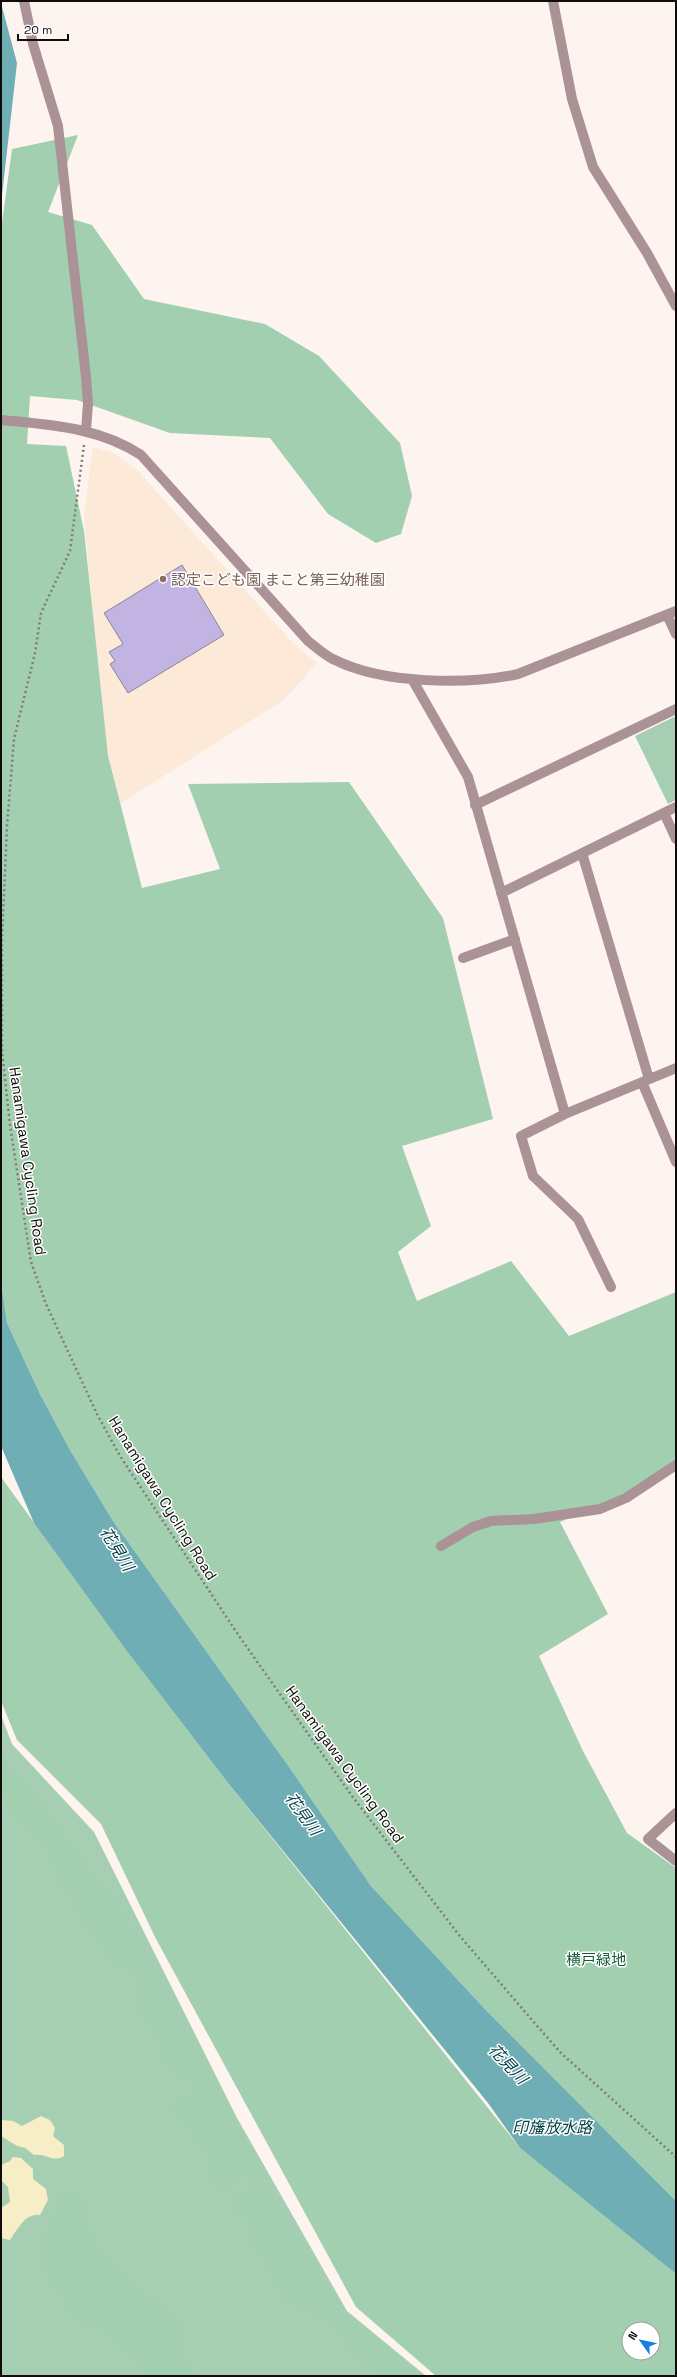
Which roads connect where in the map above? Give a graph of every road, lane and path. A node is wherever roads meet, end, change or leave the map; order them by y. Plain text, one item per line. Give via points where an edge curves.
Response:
1 (24, 1) edge
2 (553, 1) edge
3 (676, 306) edge
4 (1, 420) edge
5 (86, 430) junction
6 (84, 442) dead end
7 (671, 613) edge
8 (676, 634) edge
9 (412, 679) junction
10 (676, 709) edge
11 (475, 805) junction
12 (676, 807) edge
13 (664, 813) junction
14 (676, 839) edge
15 (582, 853) junction
16 (501, 893) junction
17 (515, 939) junction
18 (462, 958) dead end
19 (676, 1068) edge
20 (645, 1080) junction
21 (565, 1114) junction
22 (676, 1162) edge
23 (611, 1287) dead end
24 (676, 1465) edge
25 (442, 1546) dead end
26 (676, 1813) edge
27 (676, 1862) edge
28 (676, 2157) edge

1 - 5 street via 33,44 58,126 86,377
2 - 3 street via 572,99 593,167
4 - 5 street
5 - 9 street via 110,438 141,455 308,641 334,660 369,673
6 - 28 path, Hanamigawa Cycling Road via 70,551 41,613 35,653 14,739 7,826 2,940 2,1051 10,1124 31,1262 49,1312 97,1414 120,1456 239,1636 352,1796 459,1935 561,2053
7 - 8 street
7 - 9 street via 518,674 496,678
9 - 11 street via 468,777
10 - 11 street
11 - 16 street
12 - 13 street
13 - 14 street
13 - 15 street
15 - 16 street
15 - 20 street
16 - 17 street
17 - 18 street
17 - 21 street
19 - 20 street
20 - 21 street
20 - 22 street
21 - 23 street via 520,1136 534,1176 578,1219
24 - 25 street via 626,1498 600,1509 534,1520 491,1521 473,1527
26 - 27 street via 648,1839

